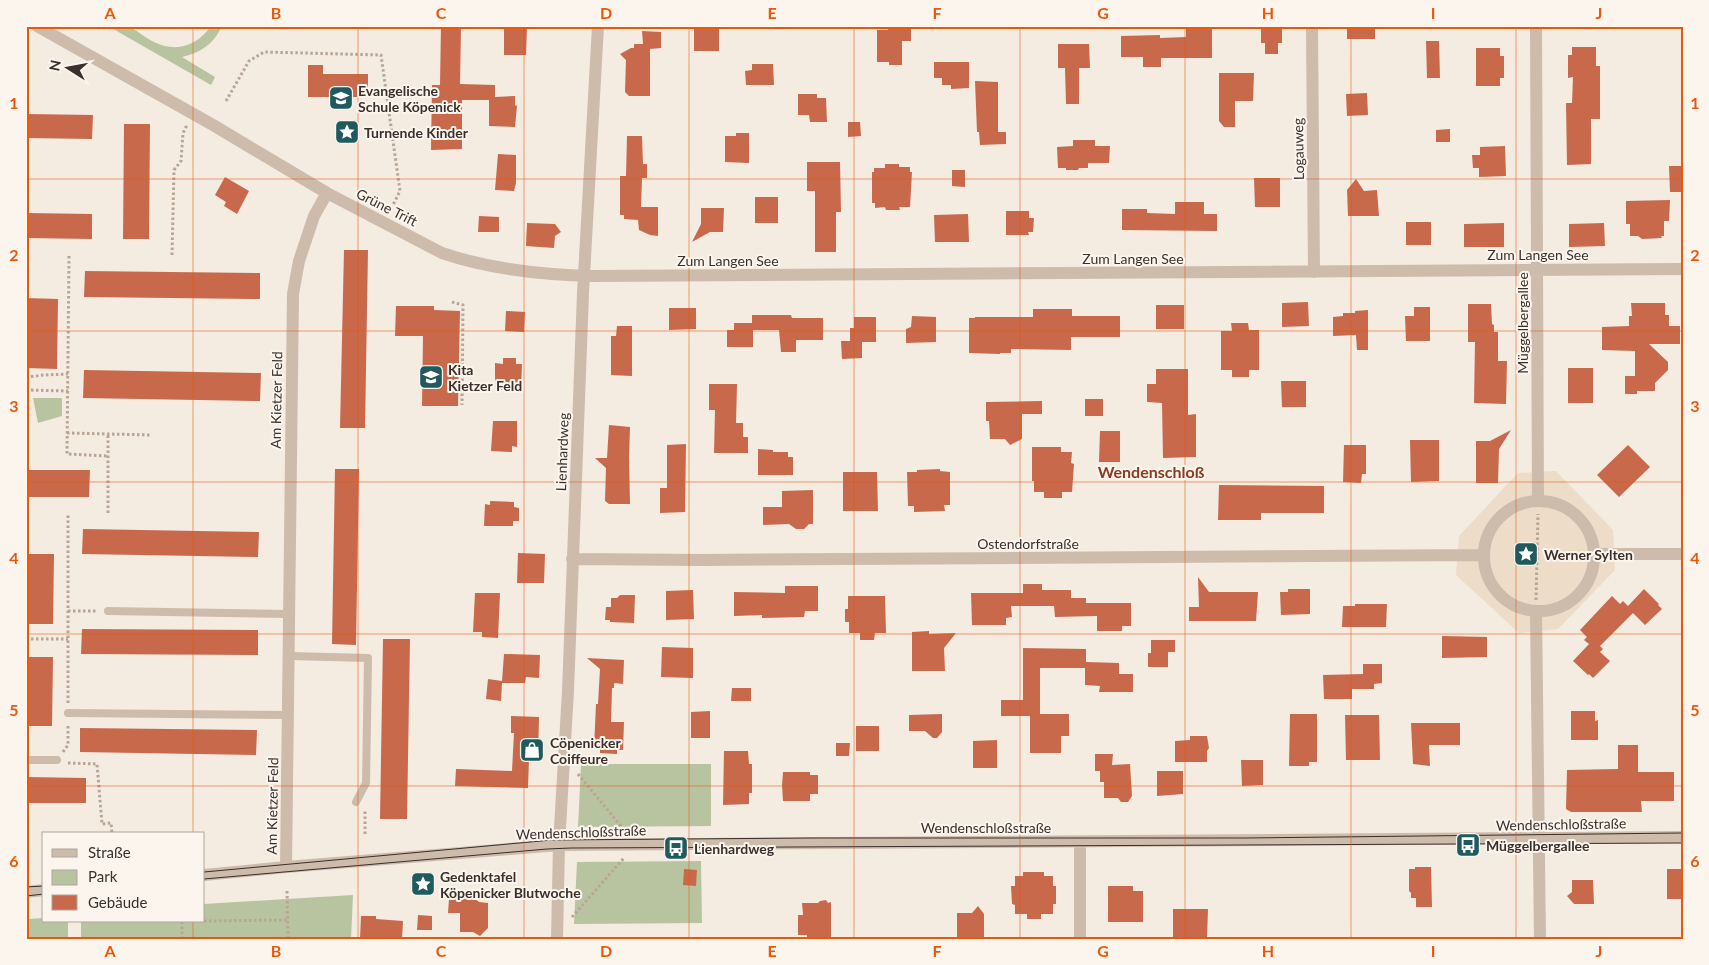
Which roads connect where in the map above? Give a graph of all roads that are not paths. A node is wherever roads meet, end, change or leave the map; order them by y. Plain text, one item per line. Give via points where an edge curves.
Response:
1 (36, 26) edge
2 (598, 26) edge
3 (1312, 26) edge
4 (1536, 26) edge
5 (327, 192) junction
6 (1537, 269) junction
7 (1683, 269) edge
8 (1314, 272) junction
9 (584, 276) junction
10 (1538, 500) junction
11 (1594, 554) junction
12 (1683, 554) edge
13 (1483, 555) junction
14 (572, 559) junction
15 (108, 611) road end
16 (1536, 612) junction
17 (290, 614) junction
18 (290, 656) junction
19 (68, 713) road end
20 (289, 715) junction
21 (26, 760) edge
22 (58, 760) road end
23 (356, 802) dead end
24 (1683, 838) edge
25 (1539, 839) junction
26 (1080, 842) junction
27 (559, 846) junction
28 (286, 867) junction
29 (205, 875) edge
30 (42, 890) edge
31 (26, 892) edge
32 (557, 939) edge
33 (1080, 939) edge
34 (1540, 939) edge

1 - 5 street, Grüne Trift
2 - 9 street, Lienhardweg
3 - 8 street, Logauweg
4 - 6 street, Müggelbergallee
5 - 9 street, Grüne Trift via 442,253 462,260 512,271
5 - 17 street, Am Kietzer Feld via 314,216 299,261 294,294
6 - 7 street, Zum Langen See
6 - 8 street, Zum Langen See
6 - 10 street, Müggelbergallee
8 - 9 street, Zum Langen See
9 - 14 street, Lienhardweg
10 - 11 street via 1561,505 1576,516 1588,530
10 - 13 street via 1517,505 1499,517 1485,541
11 - 12 street
11 - 16 street via 1587,583 1578,595 1551,610
13 - 14 street, Ostendorfstraße
13 - 16 street via 1486,572 1504,600
14 - 27 street, Lienhardweg
15 - 17 lane
16 - 25 street
17 - 18 street, Am Kietzer Feld
18 - 20 street, Am Kietzer Feld
18 - 23 lane via 368,658 366,782
19 - 20 lane
20 - 28 street, Am Kietzer Feld
21 - 22 lane
24 - 25 street, Wendenschloßstraße
25 - 26 street, Wendenschloßstraße
25 - 34 street
26 - 27 street, Wendenschloßstraße
26 - 33 street
27 - 28 street, Wendenschloßstraße
27 - 32 street, Lienhardweg
28 - 29 street, Wendenschloßstraße
30 - 31 street

